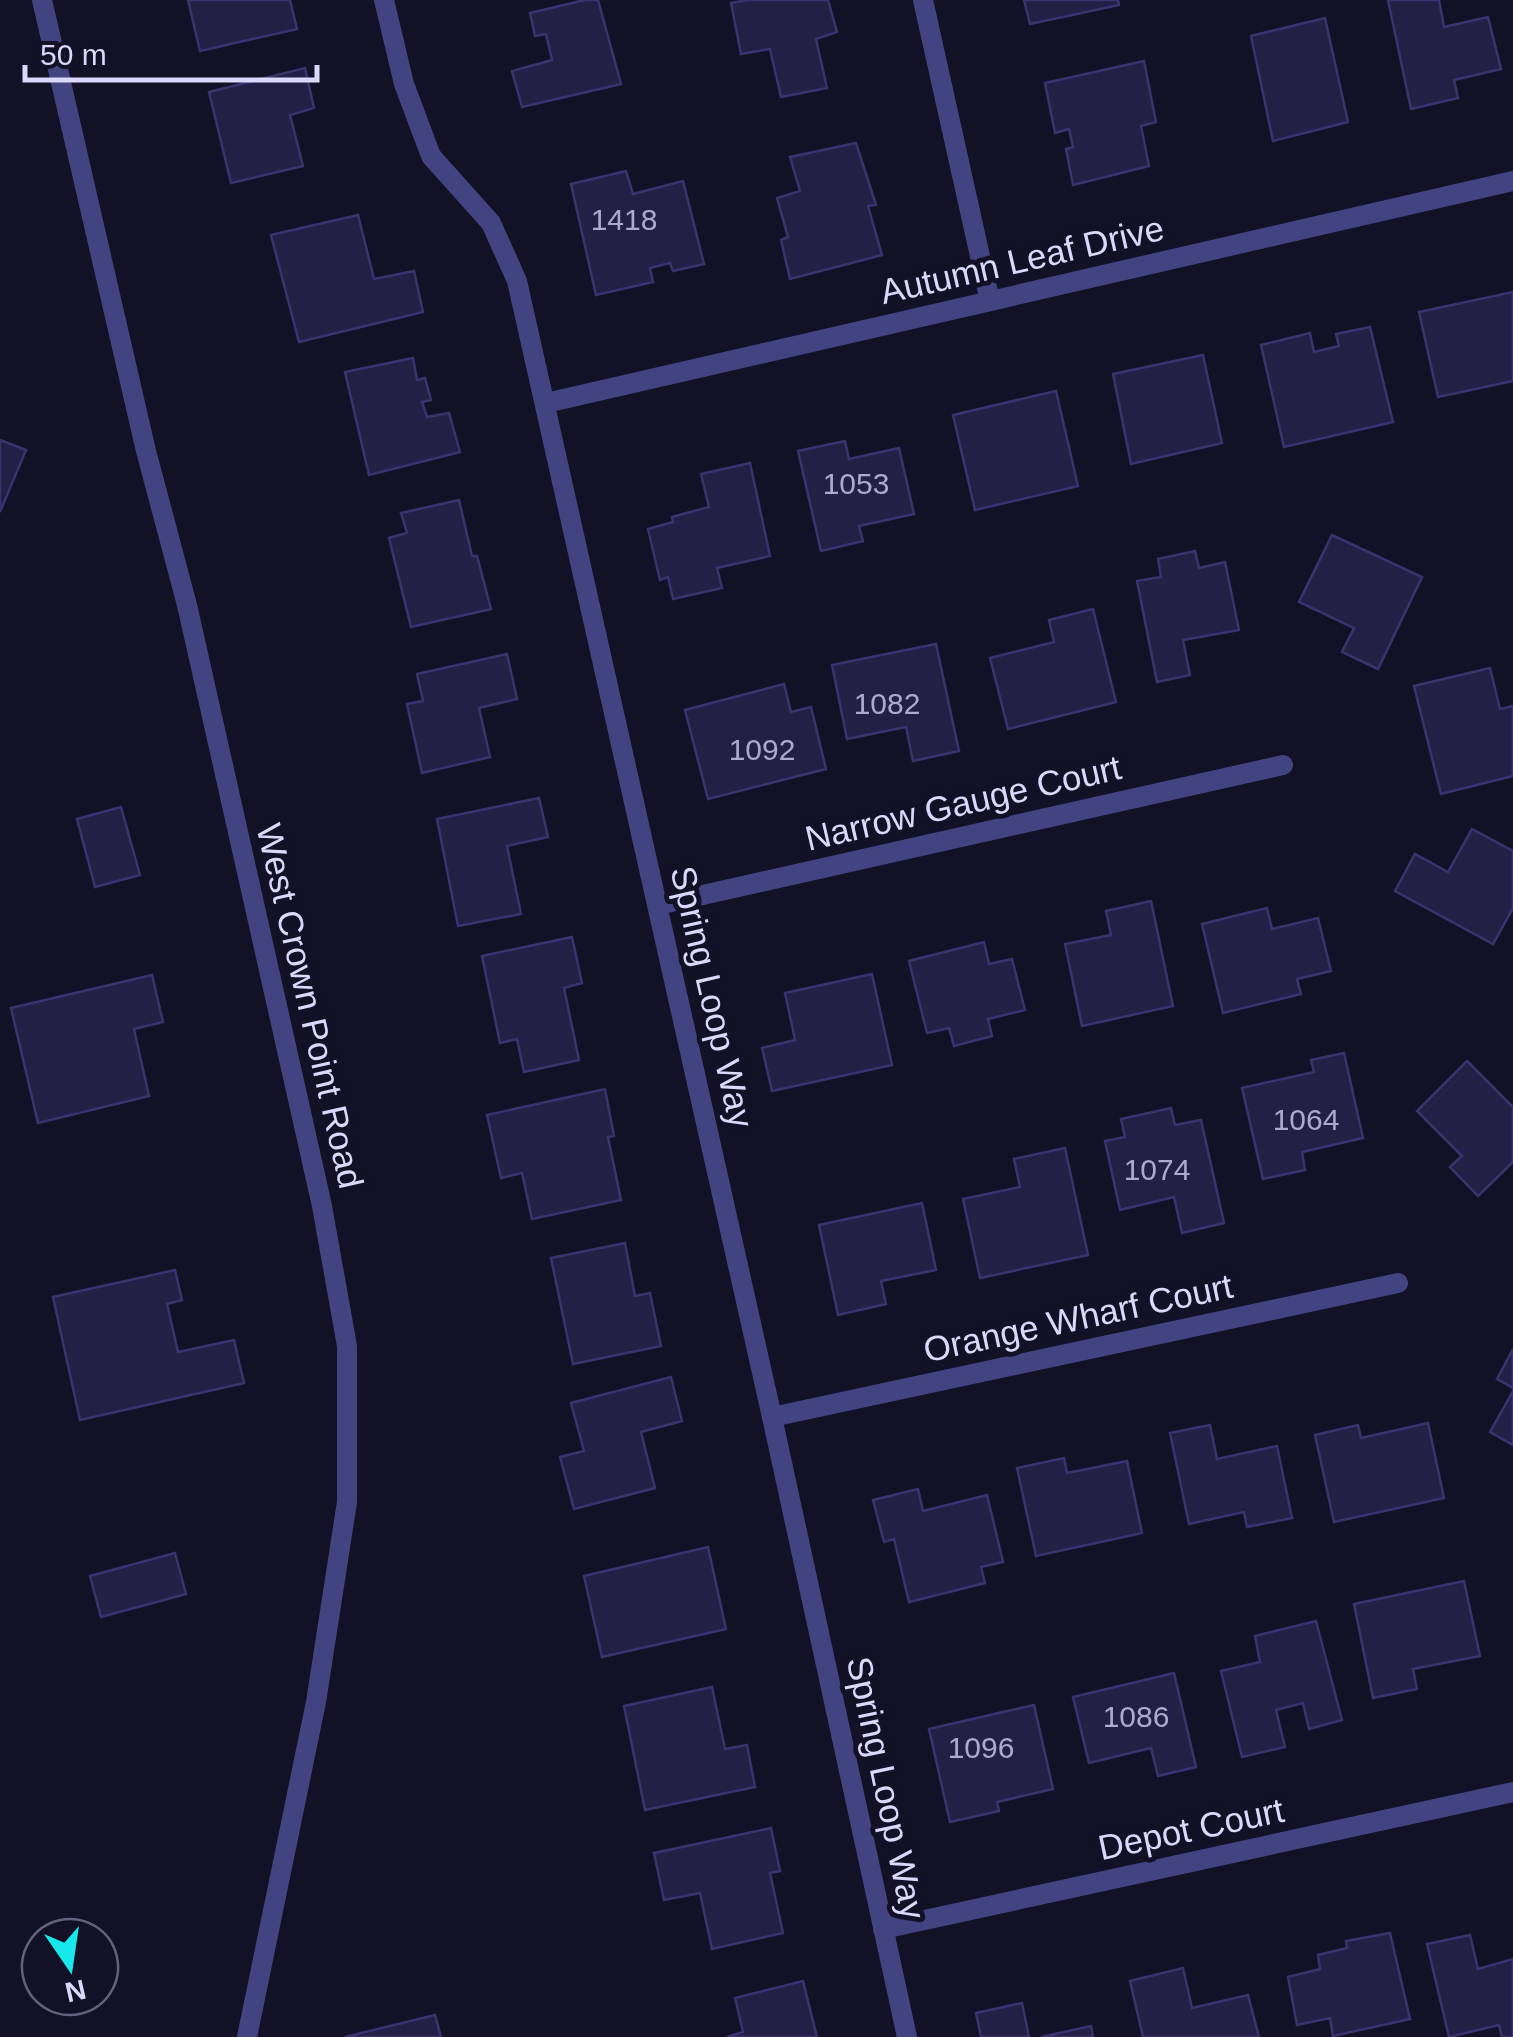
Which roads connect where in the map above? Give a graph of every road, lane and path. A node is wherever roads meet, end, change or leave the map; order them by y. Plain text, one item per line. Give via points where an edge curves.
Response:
1 (42, 0) edge
2 (384, 0) edge
3 (923, 0) edge
4 (1513, 181) edge
5 (990, 301) junction
6 (546, 402) junction
7 (1283, 765) dead end
8 (658, 905) junction
9 (1398, 1283) dead end
10 (772, 1417) junction
11 (1513, 1792) edge
12 (883, 1929) junction
13 (247, 2037) edge
14 (907, 2037) edge

1 - 13 street, West Crown Point Road via 187,605 322,1206 346,1346 347,1502 316,1702
2 - 6 street, Spring Loop Way via 404,84 432,156 491,223 514,273
3 - 5 street
4 - 5 street, Autumn Leaf Drive
5 - 6 street, Autumn Leaf Drive
6 - 8 street, Spring Loop Way
7 - 8 street, Narrow Gauge Court
8 - 10 street, Spring Loop Way
9 - 10 street, Orange Wharf Court
10 - 12 street, Spring Loop Way
11 - 12 street, Depot Court
12 - 14 street, Spring Loop Way

